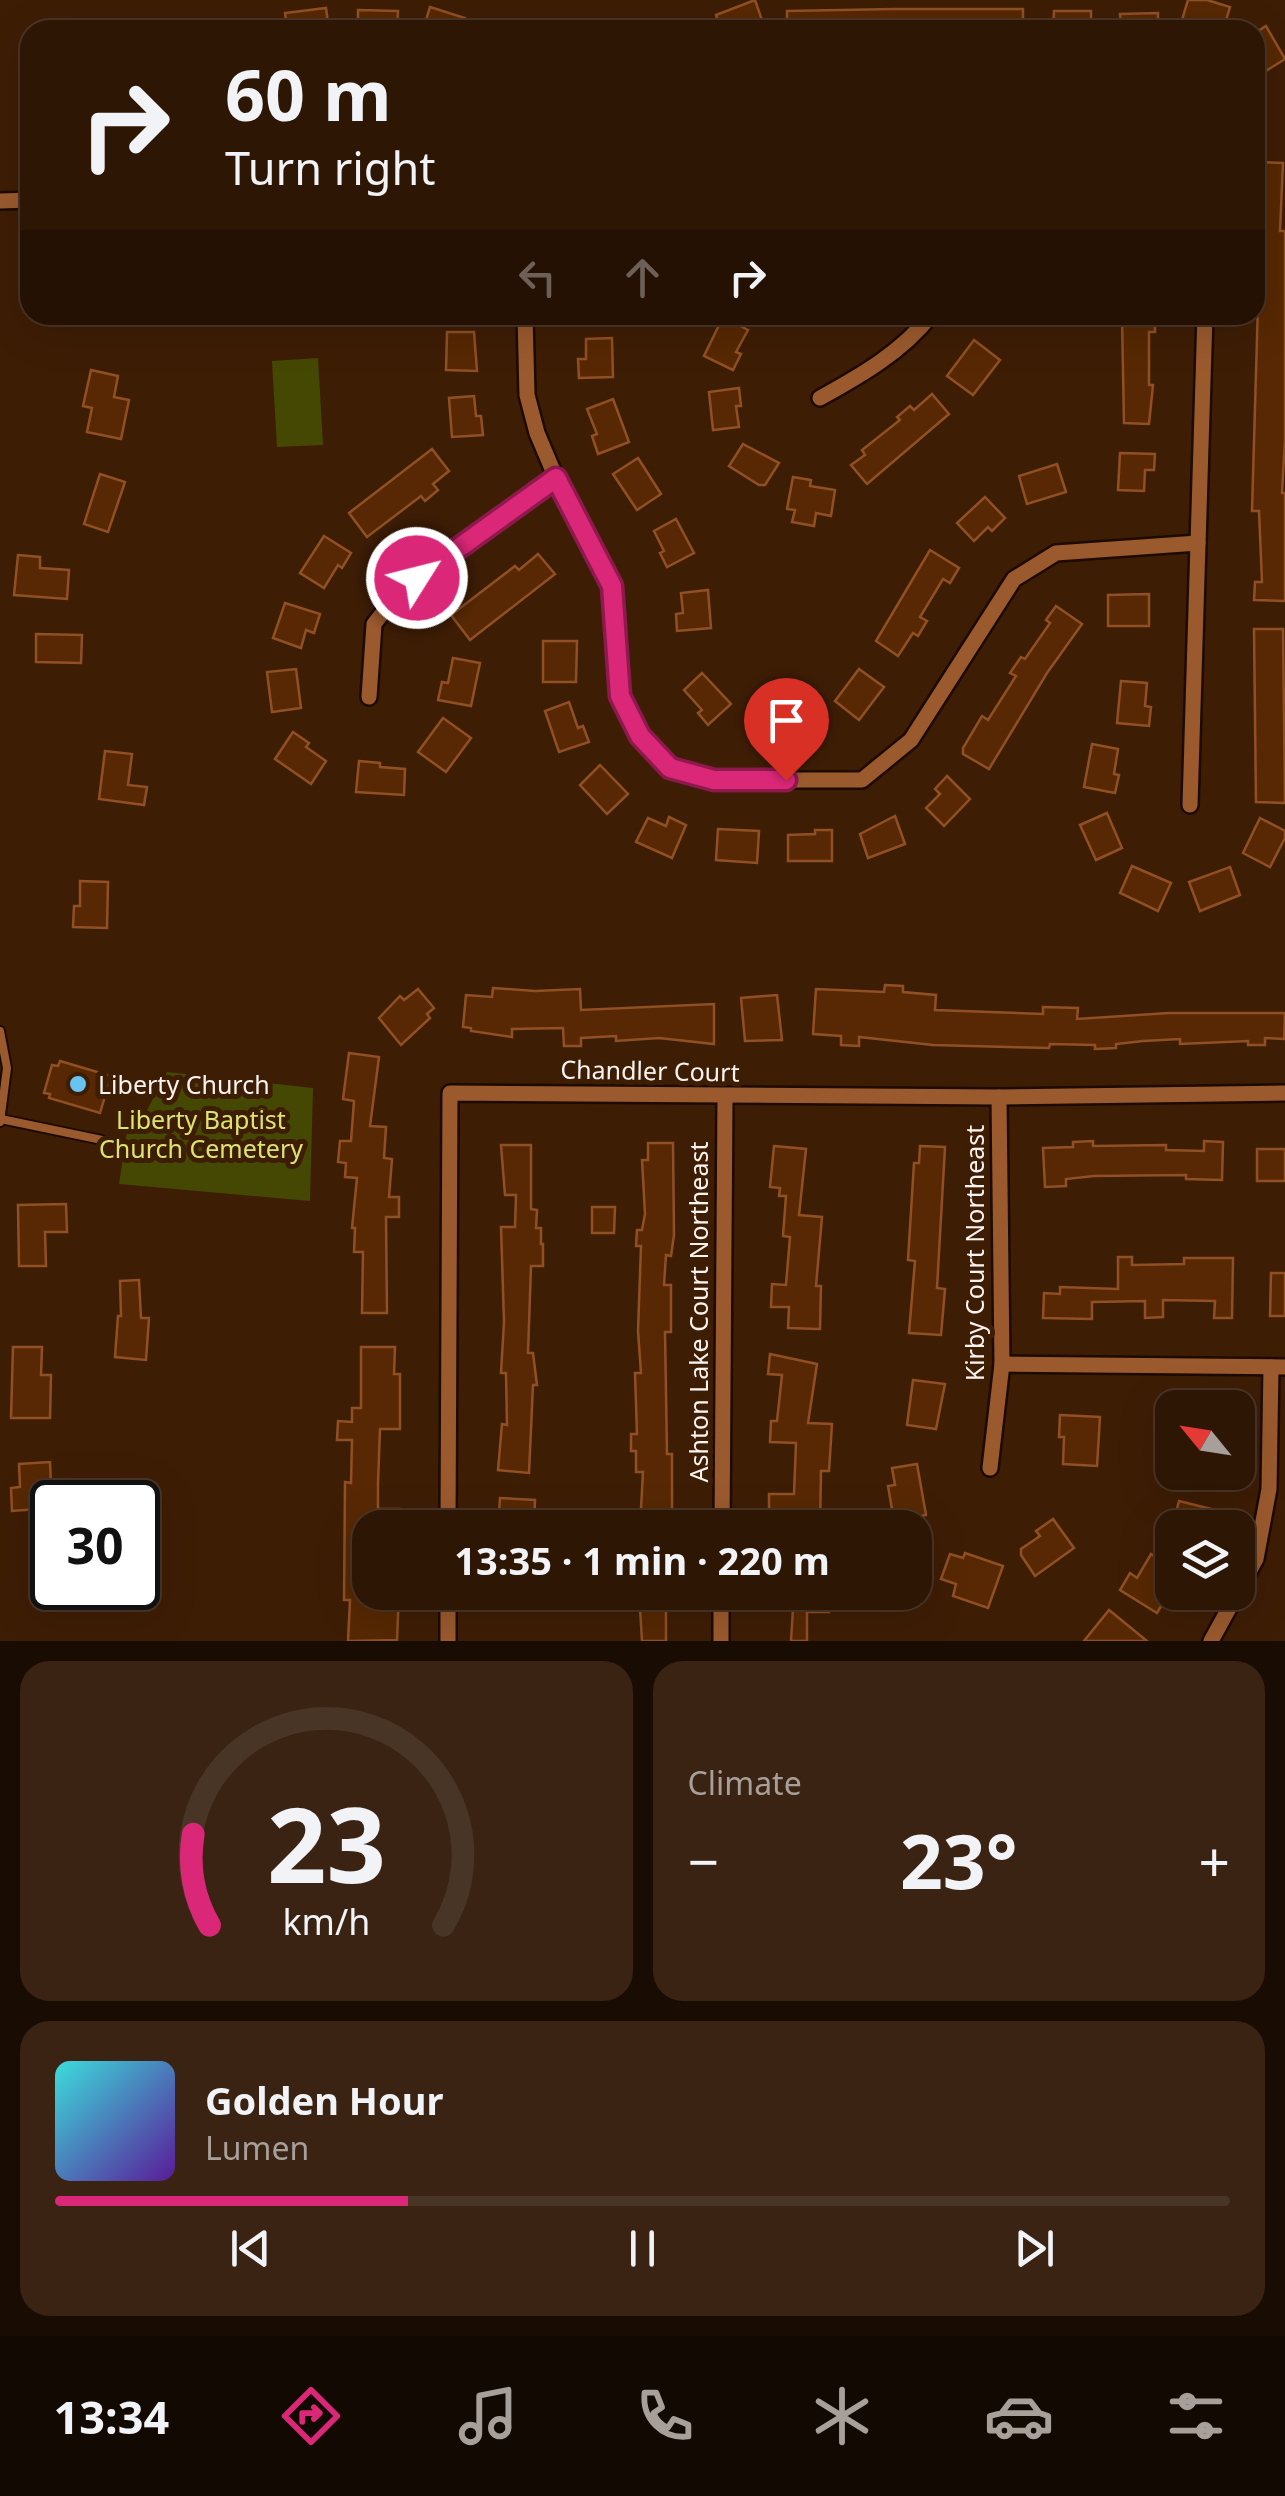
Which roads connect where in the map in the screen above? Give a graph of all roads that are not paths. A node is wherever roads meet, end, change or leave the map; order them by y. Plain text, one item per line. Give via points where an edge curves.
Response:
1 (526, 325) edge
2 (921, 325) edge
3 (1205, 325) edge
4 (820, 398) dead end
5 (556, 478) junction
6 (1198, 544) junction
7 (370, 697) dead end
8 (1190, 806) dead end
9 (0, 1031) edge
10 (1285, 1092) edge
11 (725, 1097) junction
12 (998, 1097) junction
13 (1, 1120) edge
14 (102, 1140) dead end
15 (1002, 1364) junction
16 (1278, 1367) edge
17 (990, 1468) dead end
18 (448, 1510) edge
19 (722, 1510) edge
20 (448, 1610) edge
21 (721, 1610) edge
22 (448, 1641) edge
23 (721, 1641) edge
24 (1211, 1641) edge

1 - 5 street via 527,396
2 - 4 street via 862,375
3 - 6 street
5 - 6 street via 612,586 620,696 640,736 670,768 714,780 862,780 911,740 1014,579 1056,552
5 - 7 street via 399,592 374,624
6 - 8 street
9 - 13 lane via 6,1068
10 - 12 street, Chandler Court
11 - 12 street, Chandler Court
11 - 18 street, Chandler Court via 450,1093
11 - 19 street, Ashton Lake Court Northeast
12 - 15 street, Kirby Court Northeast
13 - 14 lane
15 - 16 street
15 - 17 street, Kirby Court Northeast
16 - 24 street via 1256,1559
20 - 22 street
21 - 23 street

